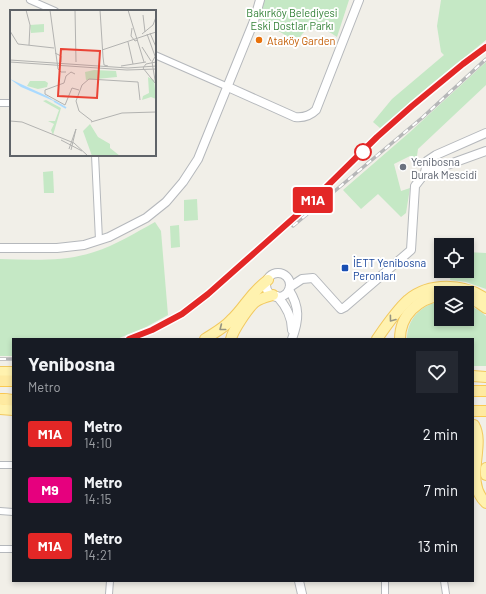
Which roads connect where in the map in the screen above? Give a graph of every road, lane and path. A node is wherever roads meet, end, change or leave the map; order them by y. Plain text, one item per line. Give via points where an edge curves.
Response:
1 (30, 0) edge
2 (260, 0) edge
3 (359, 0) edge
4 (53, 10) edge
5 (156, 55) edge
6 (228, 87) junction
7 (10, 102) edge
8 (0, 103) edge
9 (486, 133) edge
10 (486, 151) edge
11 (95, 156) edge
12 (425, 173) junction
13 (99, 240) junction
14 (0, 248) edge
15 (268, 280) junction
16 (289, 288) junction
17 (275, 296) junction
18 (434, 297) edge
19 (486, 299) edge
20 (474, 300) edge
21 (413, 302) junction
22 (486, 308) edge
23 (207, 338) edge
24 (232, 338) edge
25 (292, 338) edge
26 (292, 338) edge
27 (378, 338) edge
28 (400, 338) edge
29 (0, 372) edge
30 (12, 372) edge
31 (474, 376) edge
32 (486, 377) edge
33 (0, 381) edge
34 (12, 381) edge
35 (474, 391) edge
36 (486, 391) edge
37 (0, 399) edge
38 (12, 400) edge
39 (0, 409) edge
40 (12, 410) edge
41 (474, 411) edge
42 (486, 411) edge
43 (486, 416) edge
44 (474, 422) edge
45 (474, 422) edge
46 (474, 424) edge
47 (486, 425) edge
48 (0, 465) edge
49 (12, 465) edge
50 (486, 468) edge
51 (486, 475) edge
52 (486, 503) edge
53 (0, 511) edge
54 (12, 512) edge
55 (0, 549) edge
56 (12, 549) edge
57 (110, 582) edge
58 (299, 582) edge
59 (385, 582) edge
60 (444, 582) edge
61 (109, 594) edge
62 (302, 594) edge
63 (385, 594) edge
64 (446, 594) edge

1 - 4 street
2 - 6 street
3 - 6 street via 316,110 312,114 301,118 295,117
5 - 6 street
6 - 13 street via 198,159 179,187 166,202 146,218
7 - 8 street
9 - 12 street via 436,155 427,161
10 - 12 street
11 - 13 street
12 - 16 street via 415,186 411,250 345,307 341,309 313,278 302,279
13 - 14 street via 66,247
15 - 16 street via 273,274 281,273 289,280
15 - 17 street via 266,287
15 -> 23 main road via 254,291 232,320
16 - 17 street via 283,295
16 - 25 street via 297,312
17 - 24 main road via 254,303
17 - 26 street via 289,312
18 - 21 main road
19 - 21 main road via 472,291 450,286 422,292
20 - 22 main road
21 -> 27 main road via 398,311
21 - 28 main road via 404,320
29 - 30 main road
31 - 32 main road
33 - 34 highway
35 - 36 highway
37 - 38 highway
39 - 40 main road
41 - 42 highway
43 - 44 highway
45 - 47 main road
46 - 52 main road via 480,441 477,485 482,500
48 - 49 street
50 - 51 main road
53 - 54 street
55 - 56 street
57 - 61 street
58 - 62 street
59 - 63 street
60 - 64 street

